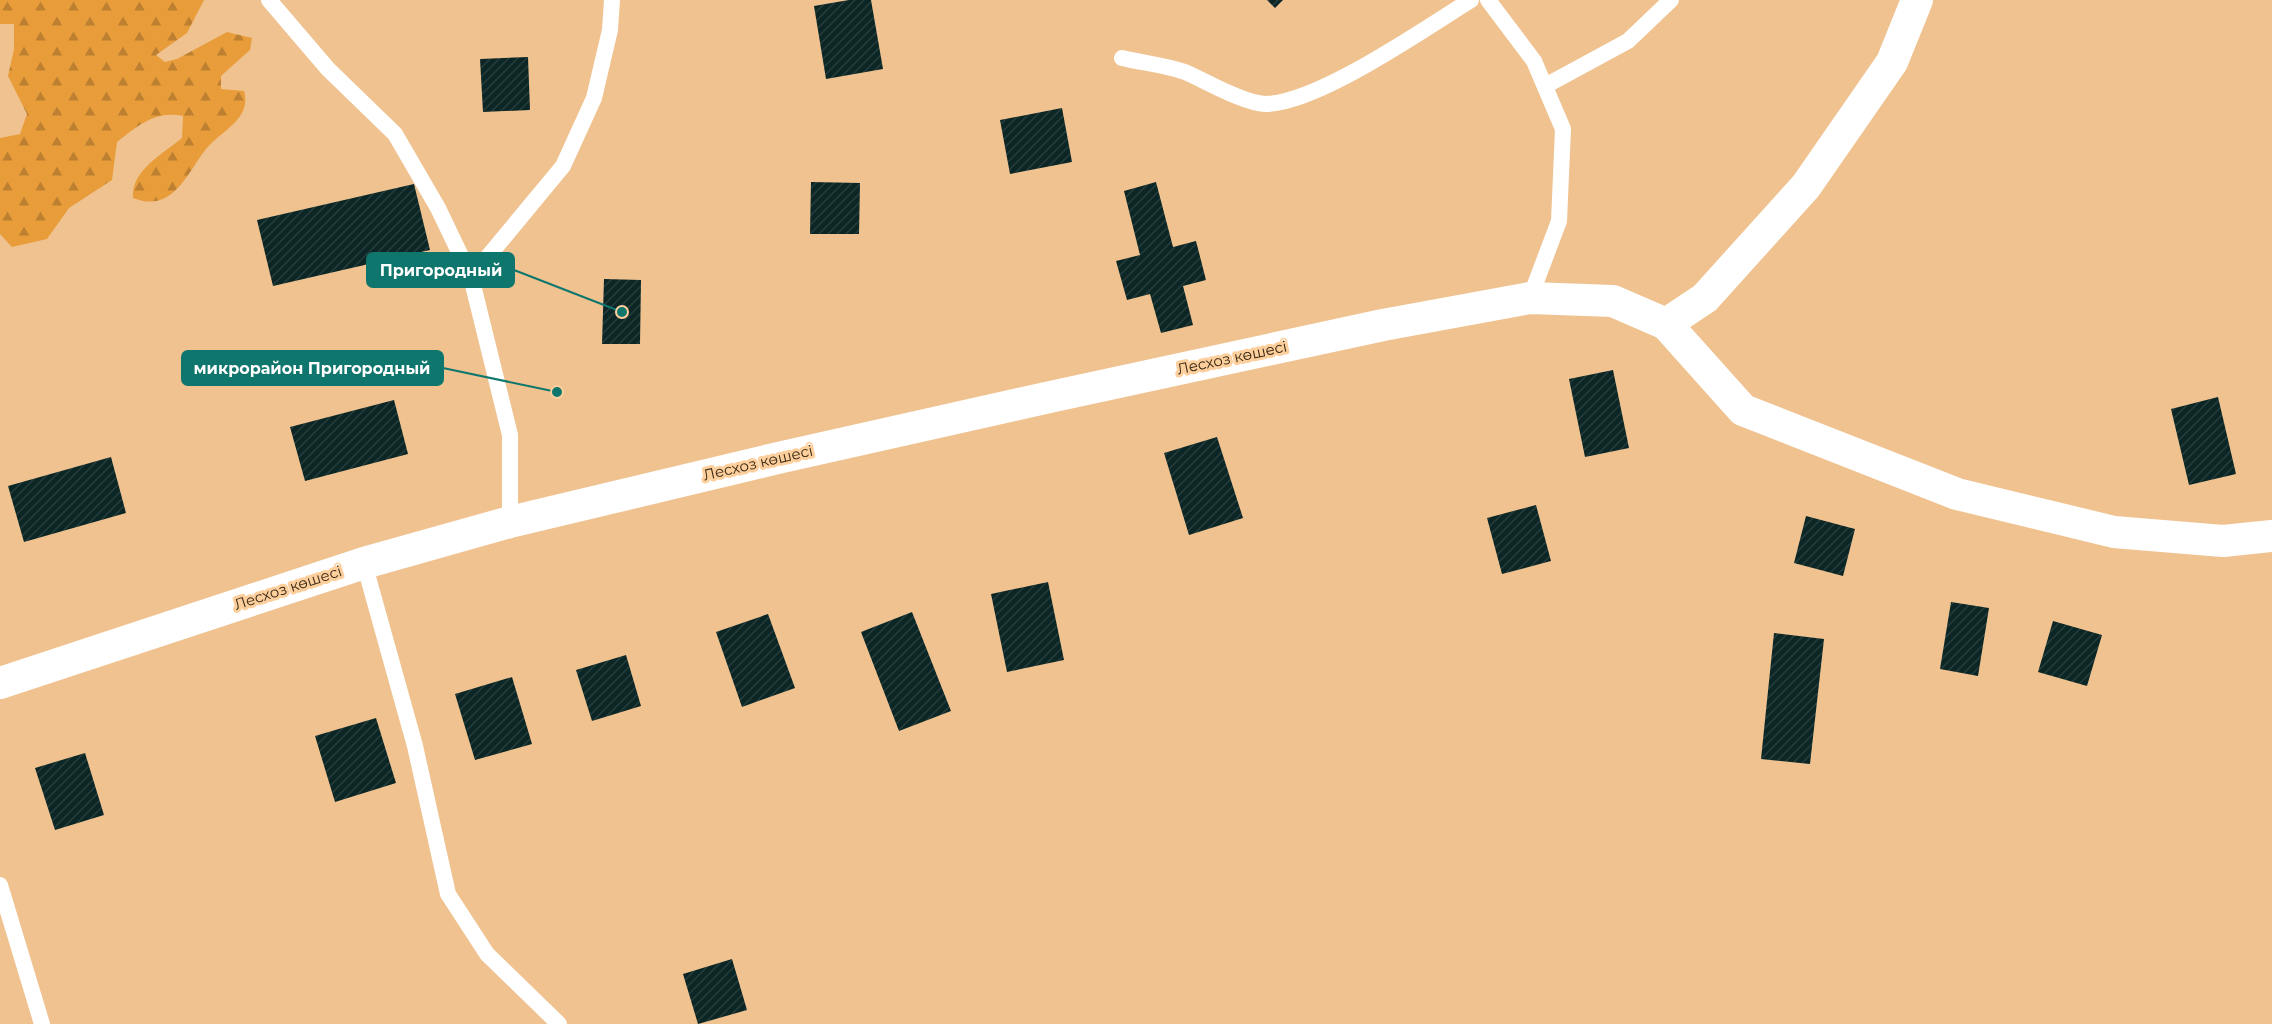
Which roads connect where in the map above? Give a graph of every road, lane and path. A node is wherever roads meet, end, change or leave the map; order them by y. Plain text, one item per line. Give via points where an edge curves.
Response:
1 (269, 0) edge
2 (612, 0) edge
3 (1471, 0) edge
4 (1488, 0) edge
5 (1671, 0) edge
6 (1917, 0) edge
7 (1122, 58) dead end
8 (1545, 86) junction
9 (471, 277) junction
10 (1530, 298) junction
11 (1666, 324) junction
12 (510, 522) junction
13 (2272, 536) edge
14 (364, 563) junction
15 (0, 683) edge
16 (0, 885) edge
17 (42, 1024) edge
18 (559, 1024) edge

1 - 9 lane via 328,69 395,134 438,208
2 - 9 lane via 610,30 594,98 563,166
3 - 7 lane via 1356,70 1299,98 1264,104 1183,72
4 - 8 lane via 1534,61
5 - 8 lane via 1628,40
6 - 11 street via 1892,62 1806,186 1704,298
8 - 10 lane via 1563,129 1559,220
9 - 12 lane via 510,435
10 - 11 street, Лесхоз көшесі via 1613,301
10 - 12 street, Лесхоз көшесі via 1383,325 1050,397
11 - 13 street via 1743,410 1957,494 2114,532 2223,541
12 - 14 street, Лесхоз көшесі
14 - 15 street, Лесхоз көшесі
14 - 18 lane via 415,746 448,894 487,954
16 - 17 lane

